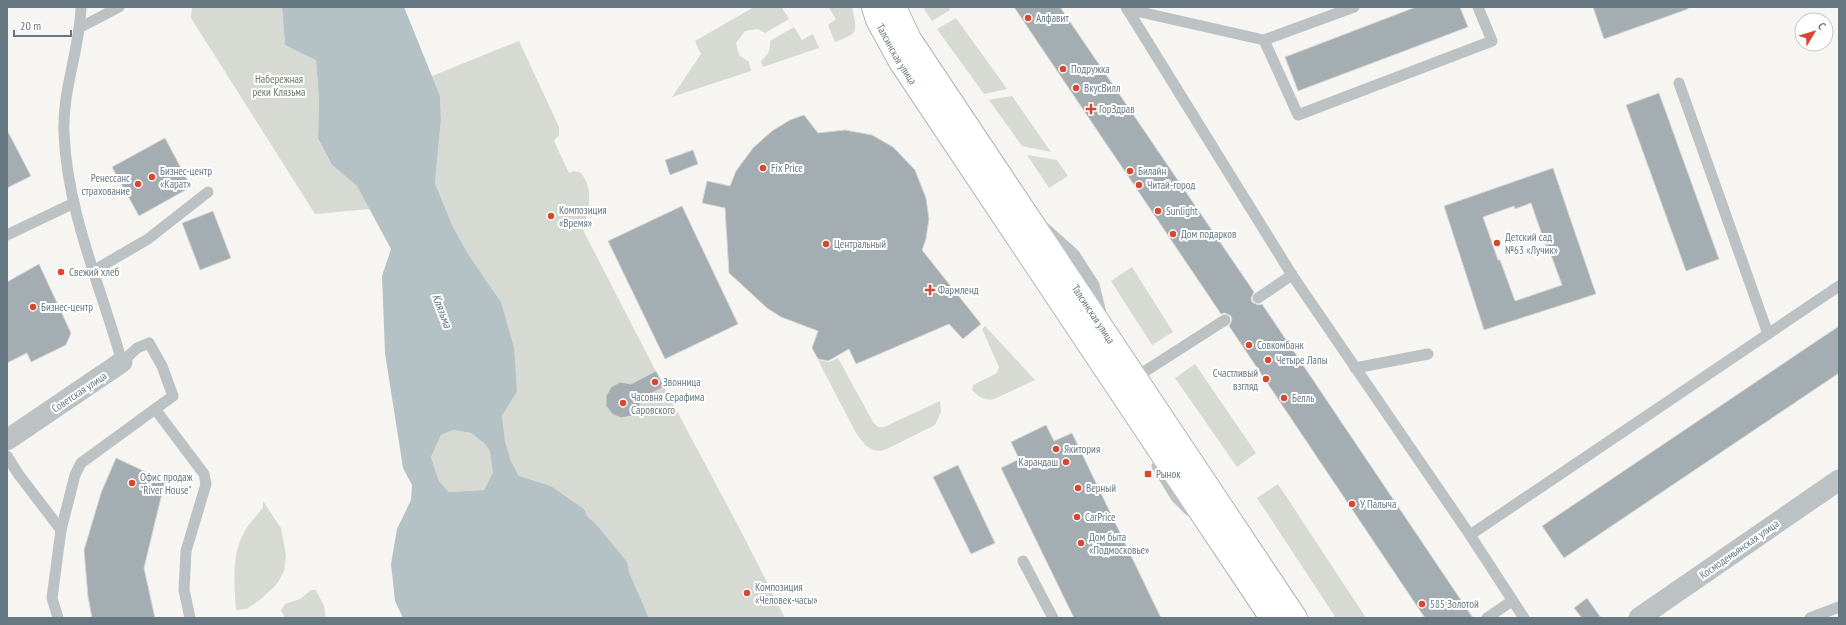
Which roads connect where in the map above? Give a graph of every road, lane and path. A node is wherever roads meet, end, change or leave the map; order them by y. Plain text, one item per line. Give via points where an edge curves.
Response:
1 (81, 7) edge
2 (119, 7) edge
3 (873, 7) edge
4 (895, 7) edge
5 (1354, 7) edge
6 (1478, 7) edge
7 (1128, 8) edge
8 (81, 27) junction
9 (1264, 40) junction
10 (1679, 83) dead end
11 (208, 192) dead end
12 (74, 203) junction
13 (7, 235) edge
14 (93, 272) junction
15 (1292, 275) junction
16 (1839, 286) edge
17 (1258, 298) dead end
18 (1225, 320) dead end
19 (1768, 334) junction
20 (1428, 354) dead end
21 (122, 362) junction
22 (1355, 368) junction
23 (1128, 384) junction
24 (155, 409) junction
25 (7, 440) edge
26 (7, 456) edge
27 (1839, 480) edge
28 (61, 530) junction
29 (1470, 535) junction
30 (1023, 561) dead end
31 (1512, 601) junction
32 (1839, 607) edge
33 (58, 618) edge
34 (190, 618) edge
35 (1052, 618) edge
36 (1271, 618) edge
37 (1296, 618) edge
38 (1487, 618) edge
39 (1524, 618) edge
40 (1639, 618) edge
41 (1810, 618) edge

1 - 8 lane
2 - 8 lane
3 - 23 main road, Талсинская улица via 877,20 900,62
4 - 23 main road, Талсинская улица via 910,39 1106,333
5 - 9 lane
6 - 9 lane via 1492,41 1298,115
7 - 9 lane
7 - 15 lane
8 - 12 lane via 67,95 64,132
10 - 19 lane
11 - 14 lane via 148,239
12 - 13 lane
12 - 14 lane
14 - 21 lane
15 - 17 lane
15 - 22 lane
16 - 19 lane
18 - 23 lane
19 - 29 lane
20 - 22 lane
21 - 24 lane, Советская улица via 137,348 149,343 162,366 173,396
21 - 25 street, Советская улица
22 - 29 lane
23 - 36 main road, Талсинская улица via 1226,550
23 - 37 main road, Талсинская улица
24 - 28 lane via 81,463 75,475
24 - 34 lane via 204,474 206,484 186,551 184,590
26 - 28 lane
27 - 40 street, Космодемьянская улица
28 - 33 lane via 52,598
29 - 31 lane
30 - 35 lane
31 - 38 lane
31 - 39 lane
32 - 41 lane

